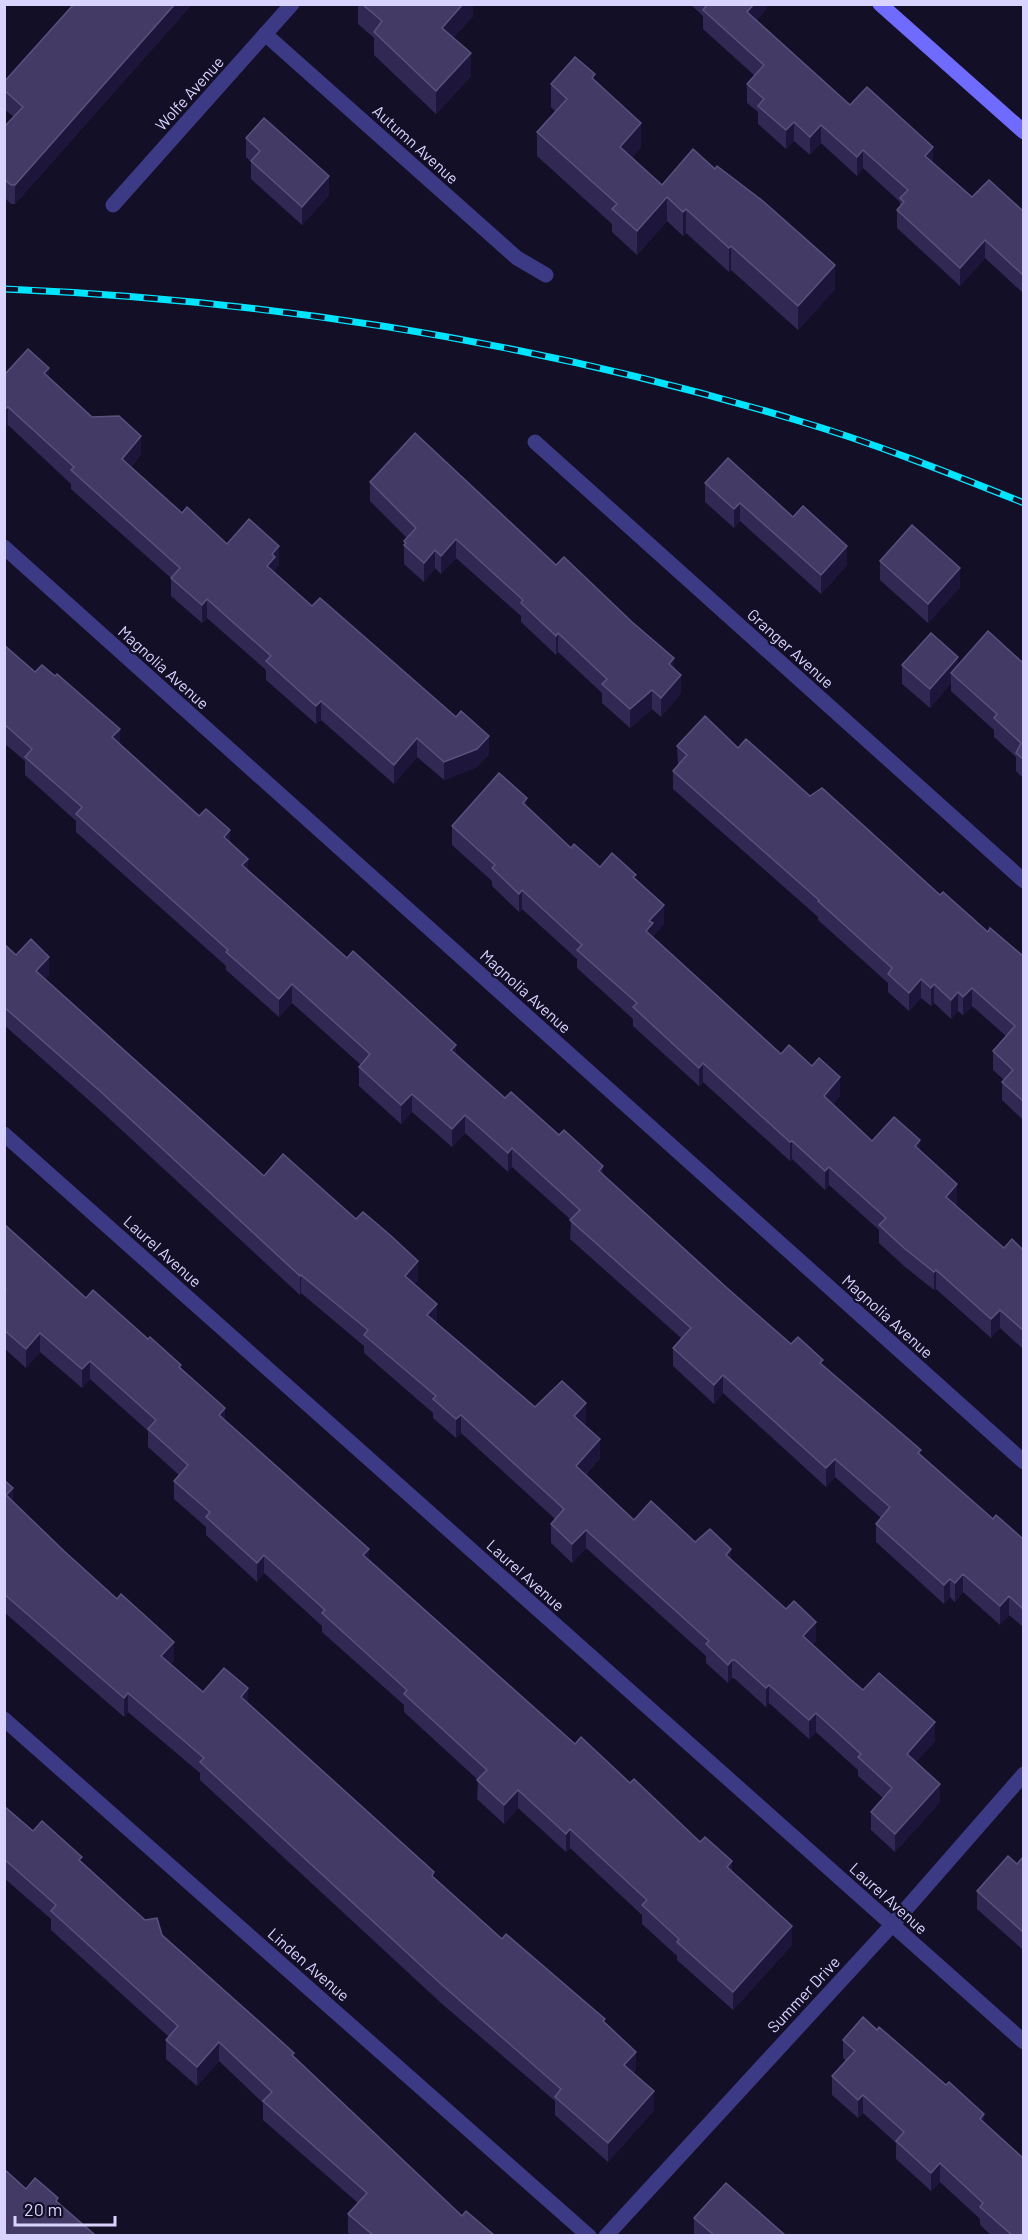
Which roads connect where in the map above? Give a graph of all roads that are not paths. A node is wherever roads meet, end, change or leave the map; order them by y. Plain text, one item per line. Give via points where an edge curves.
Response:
1 (292, 4) edge
2 (880, 4) edge
3 (265, 34) junction
4 (1023, 132) edge
5 (113, 205) dead end
6 (546, 275) dead end
7 (535, 442) dead end
8 (4, 547) edge
9 (1023, 880) edge
10 (4, 1134) edge
11 (1023, 1462) edge
12 (4, 1719) edge
13 (1023, 1774) edge
14 (892, 1925) junction
15 (1023, 2042) edge
16 (589, 2235) edge
17 (606, 2235) edge

1 - 3 street, Wolfe Avenue
2 - 4 main road
3 - 5 street, Wolfe Avenue
3 - 6 street, Autumn Avenue via 517,258
7 - 9 street, Granger Avenue
8 - 11 street, Magnolia Avenue
10 - 14 street, Laurel Avenue
12 - 16 street, Linden Avenue
13 - 14 street, Summer Drive
14 - 15 street, Laurel Avenue
14 - 17 street, Summer Drive

